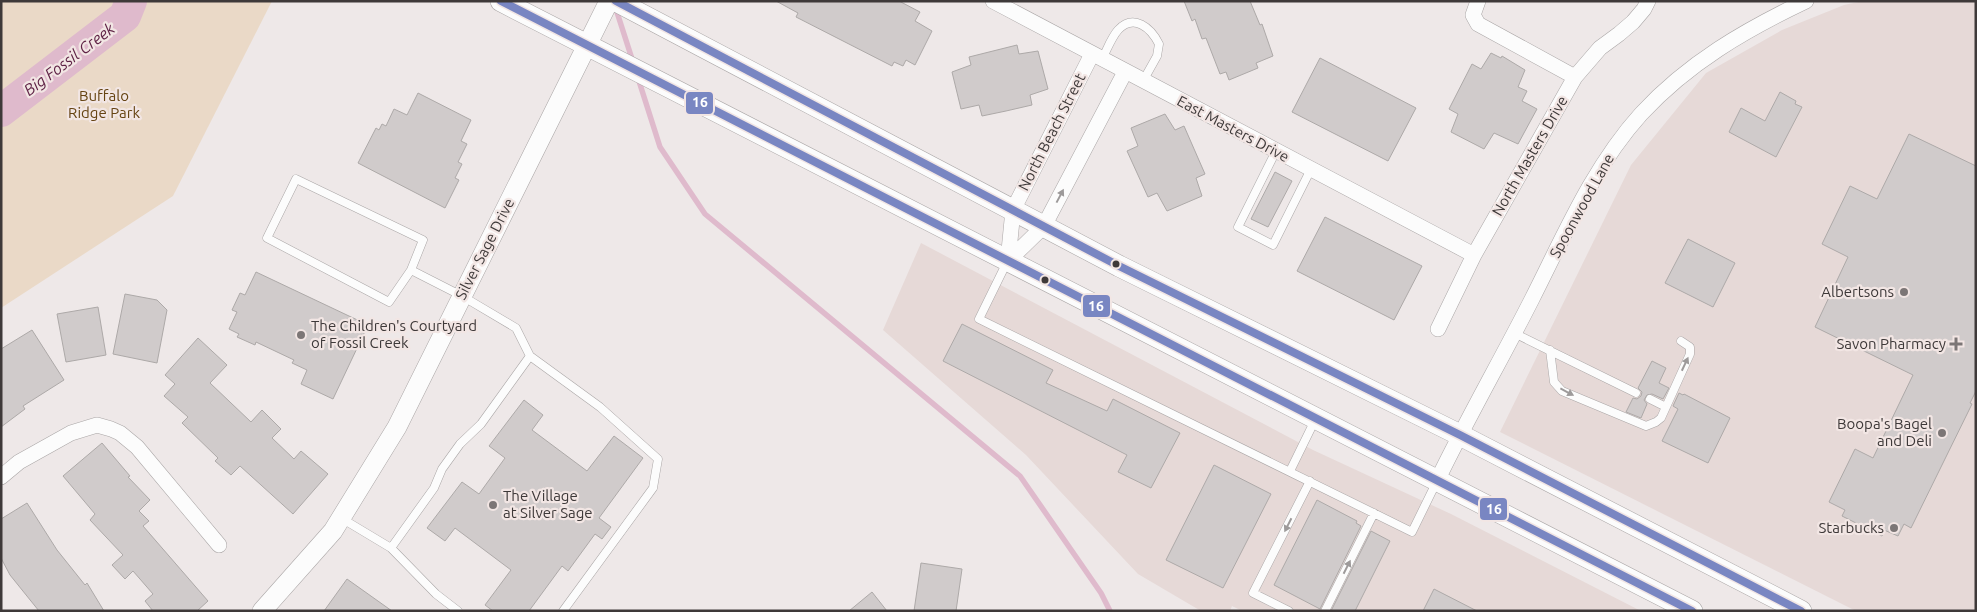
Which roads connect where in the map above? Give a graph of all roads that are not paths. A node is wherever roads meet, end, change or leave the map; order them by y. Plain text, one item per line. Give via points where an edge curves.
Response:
1 (502, 1) edge
2 (609, 1) edge
3 (616, 1) edge
4 (993, 1) edge
5 (1478, 1) edge
6 (1648, 1) edge
7 (1806, 1) edge
8 (587, 45) junction
9 (1097, 57) junction
10 (1125, 72) junction
11 (1575, 77) junction
12 (1143, 81) junction
13 (1276, 151) junction
14 (1311, 170) junction
15 (1013, 210) junction
16 (1044, 226) junction
17 (1474, 255) junction
18 (1008, 261) junction
19 (411, 270) junction
20 (462, 296) junction
21 (1438, 329) dead end
22 (1514, 333) junction
23 (1681, 341) dead end
24 (1550, 350) junction
25 (530, 356) junction
26 (1636, 393) dead end
27 (1650, 399) dead end
28 (1666, 407) junction
29 (1316, 418) junction
30 (1460, 435) junction
31 (1290, 471) junction
32 (1, 477) edge
33 (1310, 481) junction
34 (1437, 481) junction
35 (1374, 513) junction
36 (341, 518) junction
37 (219, 545) dead end
38 (391, 548) junction
39 (262, 611) edge
40 (458, 611) edge
41 (562, 611) edge
42 (1289, 611) edge
43 (1325, 611) edge
44 (1692, 611) edge
45 (1801, 611) edge

1 - 8 main road
2 - 8 street, Silver Sage Drive
3 - 15 main road
4 - 9 street, East Masters Drive
5 - 11 street via 1473,15 1478,24
6 - 11 street, North Masters Drive via 1633,22 1600,48
7 - 22 street, Spoonwood Lane via 1734,37 1676,80 1641,114 1611,153 1575,215
8 - 18 main road
8 - 20 street, Silver Sage Drive
9 - 10 street, East Masters Drive
9 - 12 lane via 1118,30 1130,23 1142,24 1152,31 1159,44
9 - 15 street, North Beach Street
10 - 12 street, East Masters Drive
16 -> 10 street
11 - 17 street, North Masters Drive
12 - 13 street, East Masters Drive
13 - 14 street, East Masters Drive
13 - 14 lane via 1238,226 1273,245
14 - 17 street, East Masters Drive
15 - 16 main road
15 - 18 street, North Beach Street
16 - 18 street
16 - 30 main road
17 - 21 street, North Masters Drive
18 - 29 main road
18 - 31 lane via 979,319
19 - 19 lane via 423,240 296,179 267,238 389,302
19 - 20 lane
20 - 25 lane via 516,328
20 - 36 street, Silver Sage Drive via 396,427
22 - 24 lane
22 - 30 street, Spoonwood Lane
28 -> 23 lane via 1690,354 1690,347
24 - 26 lane
24 -> 28 lane via 1554,382 1562,391 1646,426 1661,418
25 - 38 lane via 481,424 442,469 434,488
25 - 41 lane via 600,407 658,459 652,488
27 - 28 lane
29 - 31 lane
29 - 34 main road
30 - 34 street, Spoonwood Lane
30 - 45 main road
31 - 33 lane
32 - 37 street via 19,462 71,433 97,425 111,429 137,447
33 - 35 lane
33 -> 42 lane via 1253,593
34 - 35 lane via 1412,532
34 - 44 main road
43 -> 35 lane
36 - 38 lane
36 - 39 street, Silver Sage Drive
38 - 40 lane via 436,594

